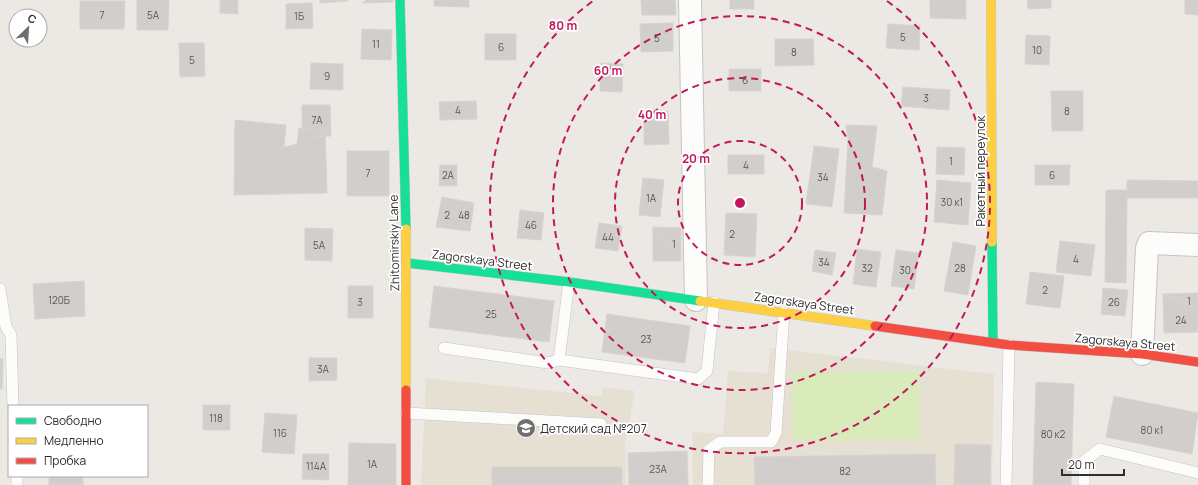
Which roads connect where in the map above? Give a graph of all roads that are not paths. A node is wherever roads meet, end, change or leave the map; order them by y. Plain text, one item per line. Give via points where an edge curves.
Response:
1 (400, 0) edge
2 (690, 0) edge
3 (991, 0) edge
4 (1198, 245) edge
5 (407, 263) junction
6 (568, 282) junction
7 (0, 289) edge
8 (705, 301) junction
9 (784, 312) junction
10 (993, 342) junction
11 (1009, 345) junction
12 (444, 348) dead end
13 (1142, 354) junction
14 (559, 360) junction
15 (1198, 362) edge
16 (13, 405) edge
17 (406, 413) junction
18 (601, 424) dead end
19 (1198, 473) edge
20 (406, 485) edge
21 (708, 485) edge
22 (1006, 485) edge
23 (1084, 485) edge

1 - 5 street, Zhitomirskiy Lane
2 - 8 street
3 - 10 street, Ракетный переулок
4 - 13 street via 1149,243
5 - 6 street, Zagorskaya Street
5 - 17 street, Zhitomirskiy Lane
6 - 8 street, Zagorskaya Street
6 - 14 lane
7 - 16 lane via 6,326 11,335
8 - 9 street, Zagorskaya Street
8 - 14 lane via 707,371 698,379
9 - 10 street, Zagorskaya Street
9 - 21 lane via 776,433 771,442 720,442 709,450
10 - 11 street, Zagorskaya Street
11 - 13 street, Zagorskaya Street
11 - 22 lane
12 - 14 lane via 548,364
13 - 15 street, Zagorskaya Street
17 - 18 lane
17 - 20 street, Zhitomirskiy Lane
19 - 23 lane via 1100,449 1084,461

